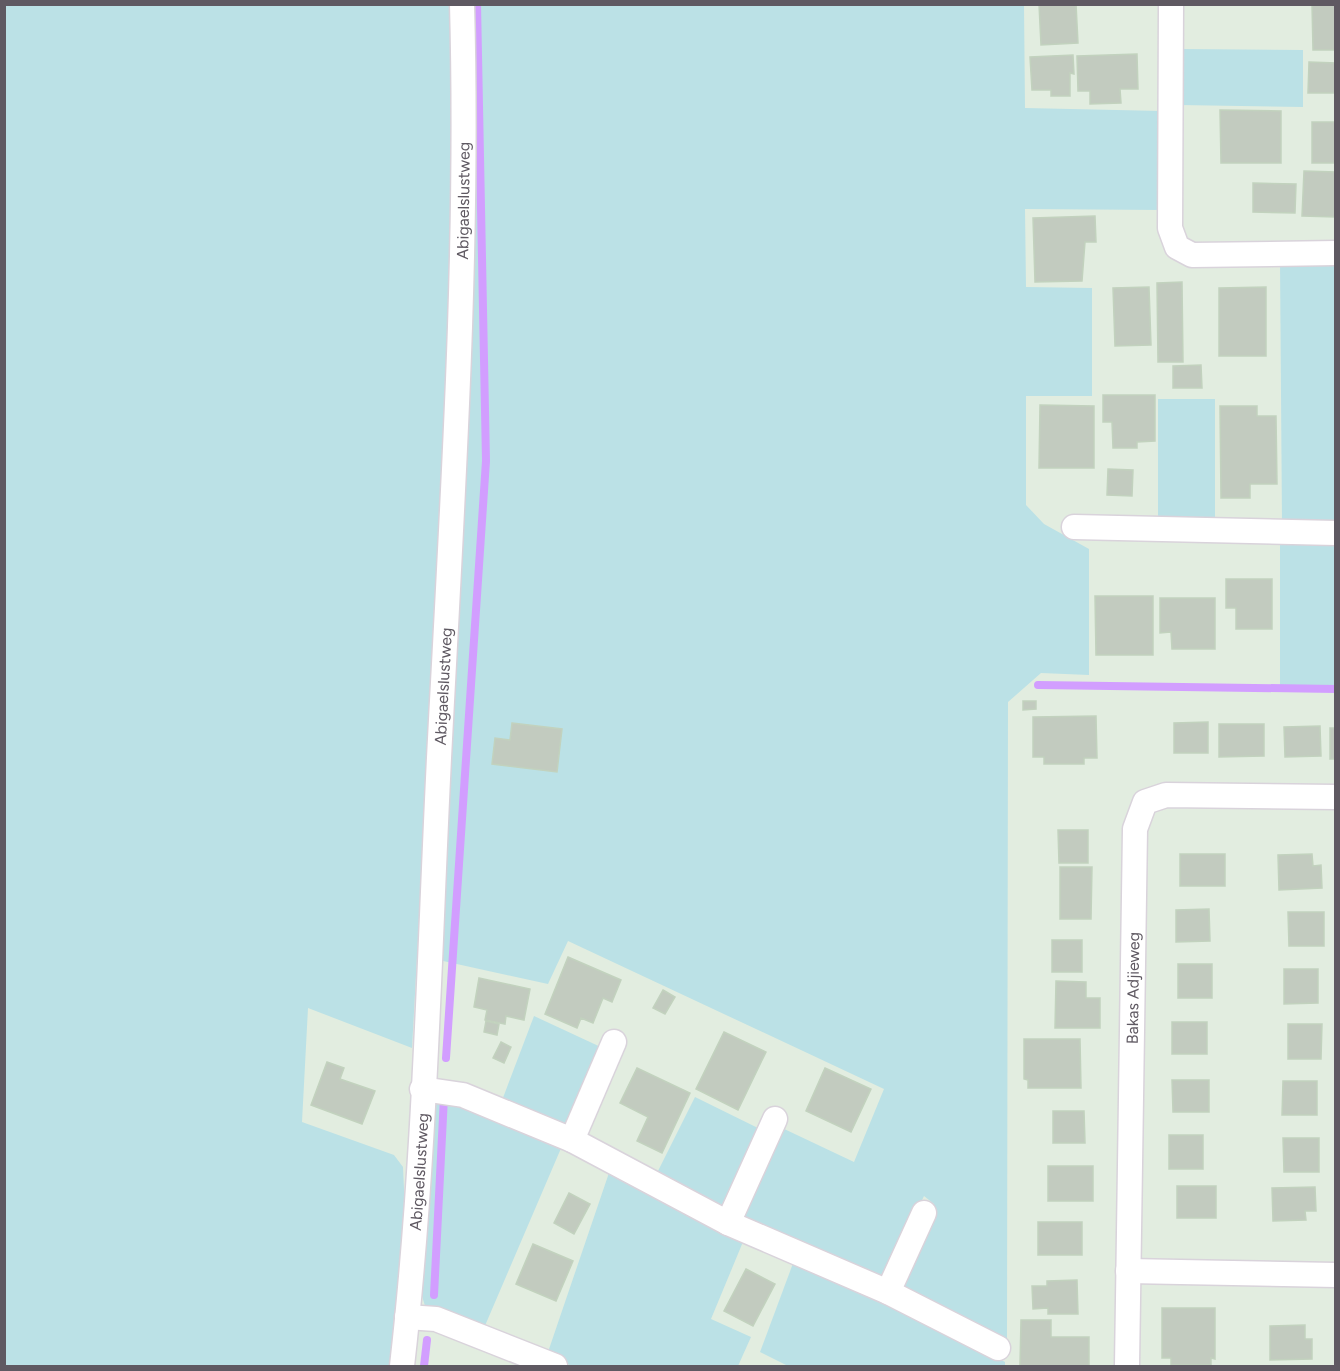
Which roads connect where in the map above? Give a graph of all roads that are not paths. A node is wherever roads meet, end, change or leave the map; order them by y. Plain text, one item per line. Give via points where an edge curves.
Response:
1 (462, 4) edge
2 (1171, 4) edge
3 (1335, 254) edge
4 (1074, 527) dead end
5 (1335, 533) edge
6 (1335, 797) edge
7 (614, 1042) dead end
8 (422, 1089) junction
9 (775, 1119) dead end
10 (572, 1140) junction
11 (924, 1213) dead end
12 (728, 1223) junction
13 (1128, 1271) junction
14 (1335, 1275) edge
15 (888, 1292) junction
16 (407, 1317) junction
17 (998, 1348) dead end
18 (402, 1366) edge
19 (555, 1366) edge
20 (1127, 1366) edge

1 - 8 street, Abigaelslustweg via 465,118 454,455
2 - 3 street via 1170,228 1177,246 1192,255
4 - 5 street
6 - 13 street, Bakas Adjieweg via 1166,795 1145,802 1135,829
7 - 10 street
8 - 10 street via 463,1095
8 - 16 street, Abigaelslustweg
9 - 12 street
10 - 12 street
11 - 15 street
12 - 15 street
13 - 14 street
13 - 20 street, Bakas Adjieweg
15 - 17 street
16 - 18 street, Abigaelslustweg
16 - 19 street via 436,1319

